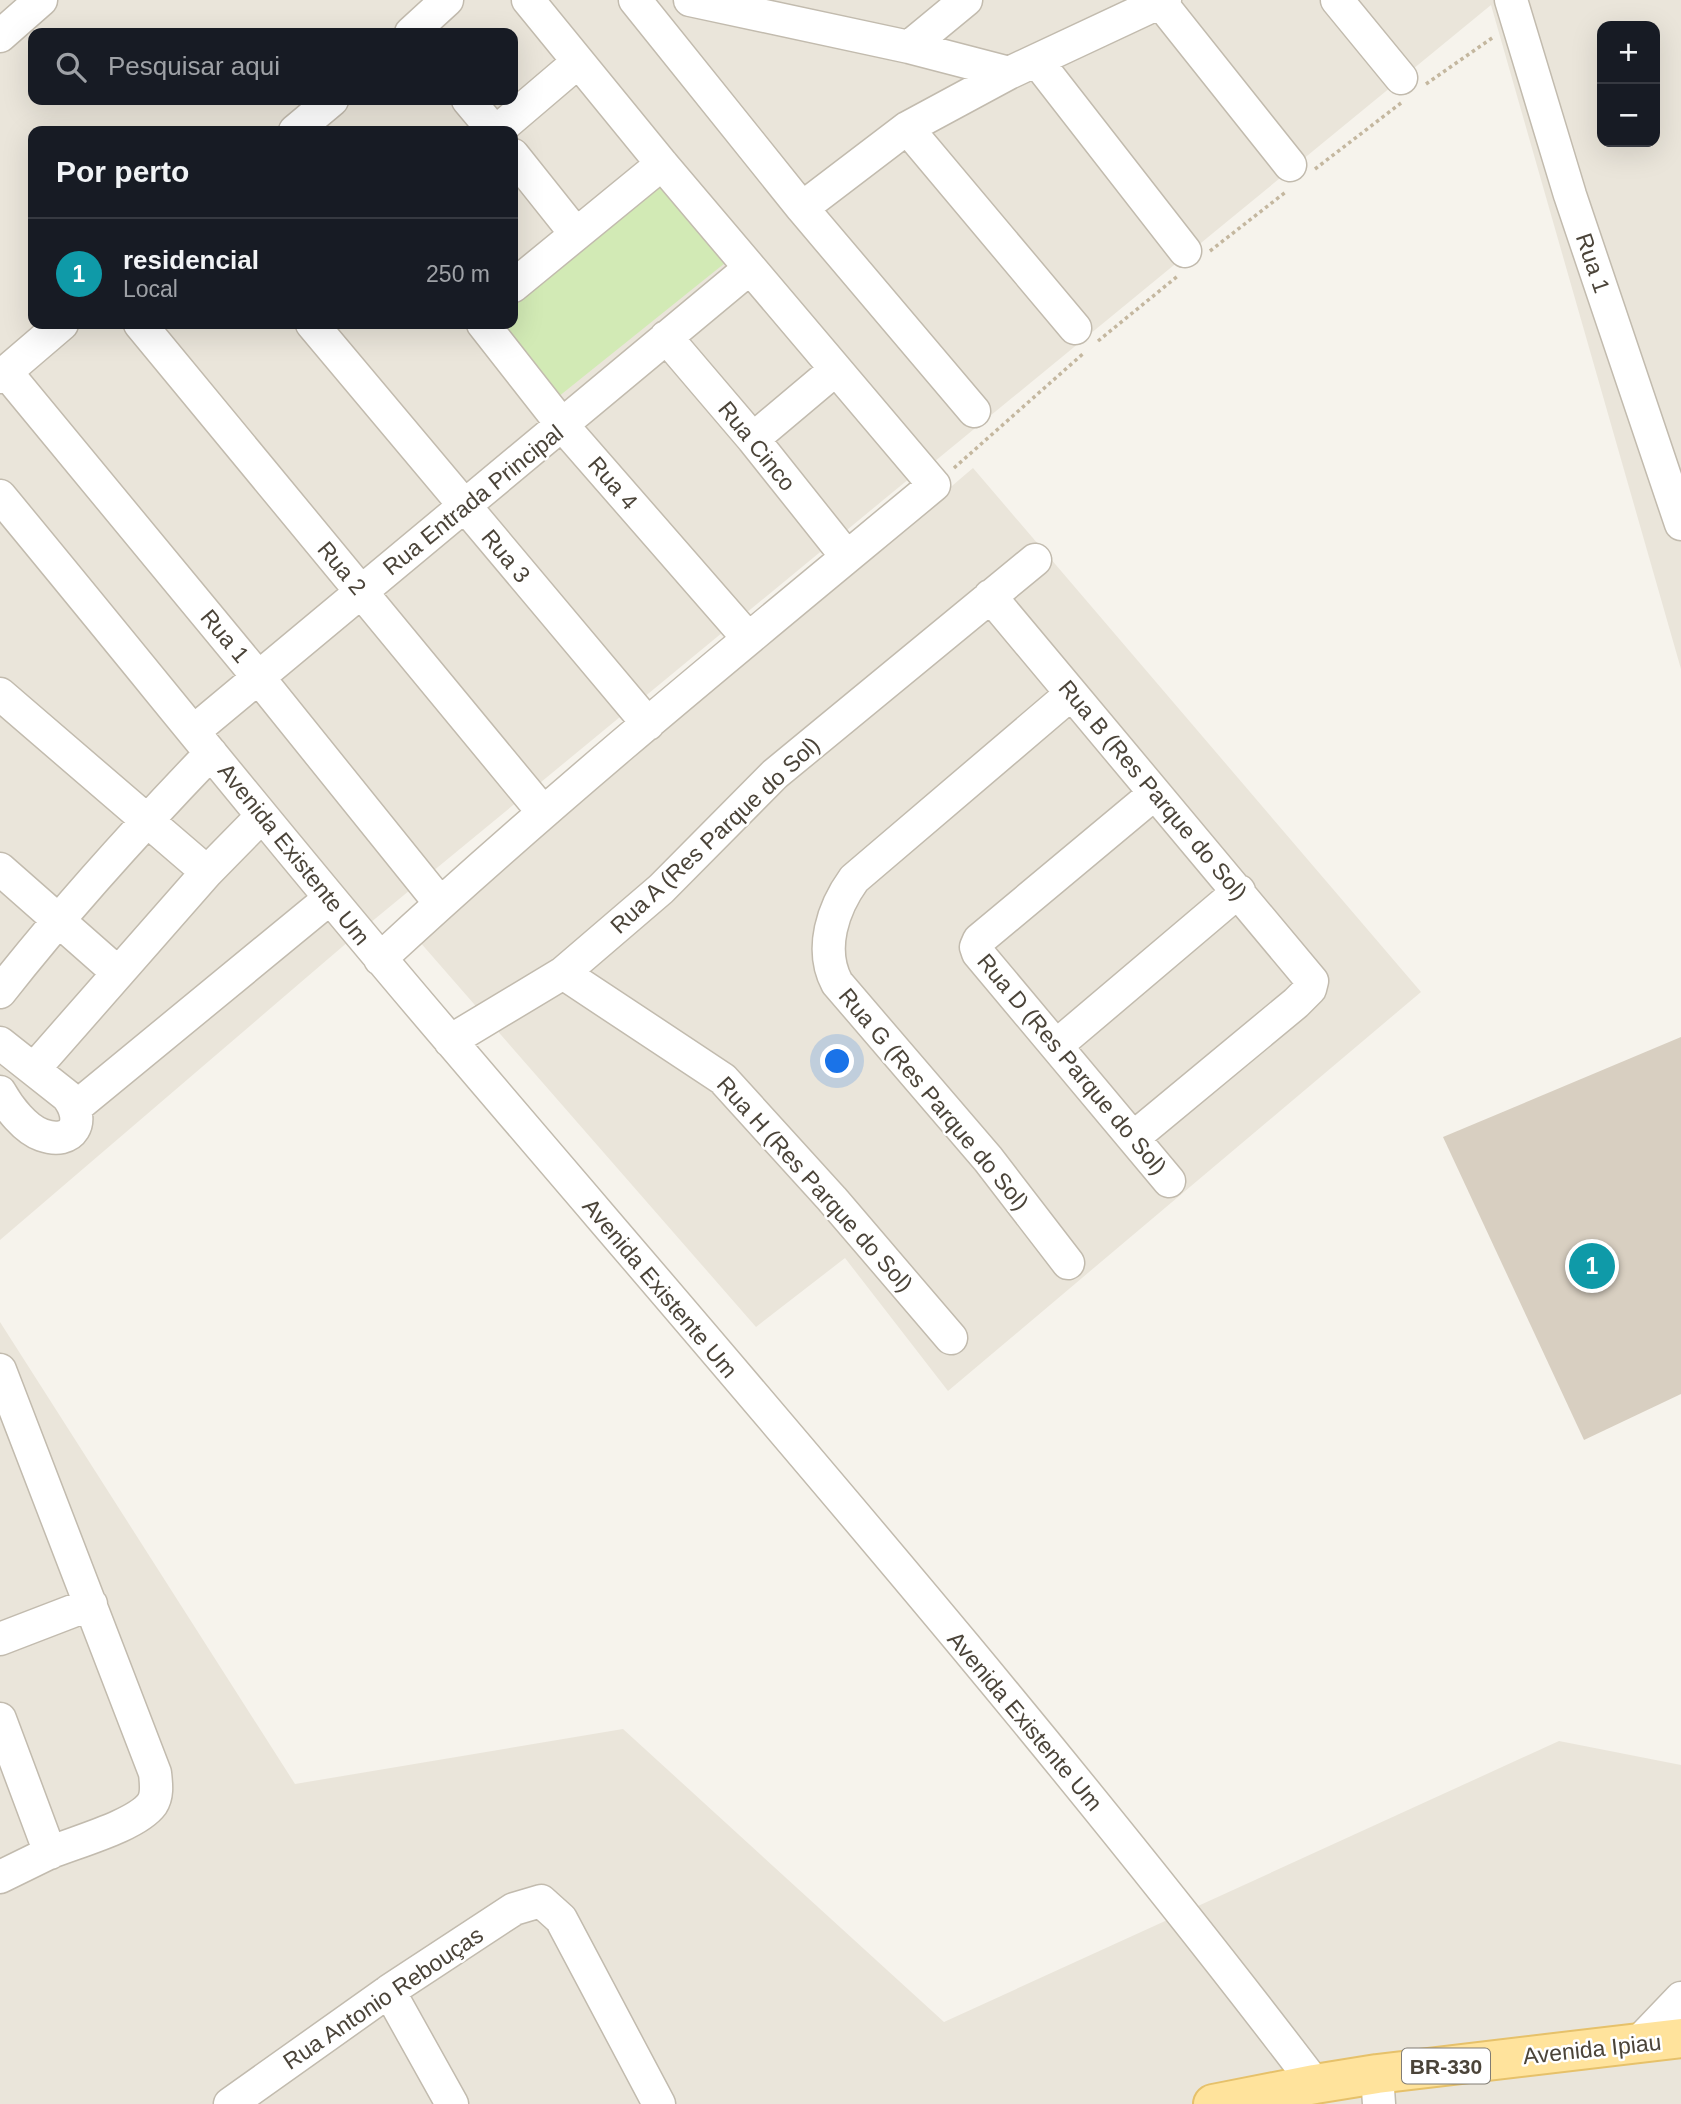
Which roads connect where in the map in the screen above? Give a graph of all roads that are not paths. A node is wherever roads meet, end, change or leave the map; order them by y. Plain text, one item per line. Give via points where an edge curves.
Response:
1 (41, 0) edge
2 (447, 0) edge
3 (528, 0) edge
4 (635, 0) edge
5 (690, 0) edge
6 (966, 0) edge
7 (1337, 0) edge
8 (1163, 2) edge
9 (751, 6) edge
10 (1514, 10) edge
11 (417, 28) edge
12 (0, 36) edge
13 (909, 47) junction
14 (578, 62) junction
15 (1023, 67) junction
16 (1408, 89) road end
17 (472, 105) edge
18 (491, 126) edge
19 (501, 126) edge
20 (907, 128) junction
21 (518, 161) edge
22 (662, 164) junction
23 (1298, 175) road end
24 (802, 208) junction
25 (576, 234) junction
26 (1190, 260) road end
27 (750, 268) junction
28 (518, 282) edge
29 (1075, 328) dead end
30 (56, 329) edge
31 (144, 329) edge
32 (316, 329) edge
33 (487, 329) edge
34 (666, 337) junction
35 (835, 370) junction
36 (3, 374) edge
37 (974, 411) dead end
38 (563, 426) junction
39 (753, 439) junction
40 (0, 496) edge
41 (465, 507) junction
42 (1681, 524) edge
43 (847, 558) junction
44 (1035, 560) dead end
45 (361, 591) junction
46 (990, 596) junction
47 (748, 638) junction
48 (258, 677) junction
49 (0, 694) edge
50 (1071, 694) junction
51 (648, 724) junction
52 (203, 742) junction
53 (1154, 794) junction
54 (543, 812) junction
55 (262, 816) junction
56 (147, 820) junction
57 (0, 869) edge
58 (207, 872) junction
59 (1239, 891) junction
60 (329, 899) junction
61 (440, 903) junction
62 (58, 919) junction
63 (380, 959) junction
64 (117, 972) junction
65 (563, 973) junction
66 (0, 992) edge
67 (450, 1041) junction
68 (0, 1043) edge
69 (1056, 1046) junction
70 (34, 1069) junction
71 (0, 1093) edge
72 (76, 1107) junction
73 (1133, 1138) junction
74 (1169, 1181) dead end
75 (1068, 1263) dead end
76 (951, 1338) dead end
77 (0, 1370) edge
78 (91, 1604) junction
79 (0, 1639) edge
80 (0, 1719) edge
81 (50, 1853) junction
82 (0, 1877) edge
83 (390, 1991) junction
84 (1681, 1998) edge
85 (1681, 2038) edge
86 (1637, 2044) junction
87 (1315, 2084) junction
88 (1380, 2096) edge
89 (230, 2104) edge
90 (452, 2104) edge
91 (659, 2104) edge
92 (1213, 2104) edge

1 - 12 street
2 - 11 street
3 - 14 street
4 - 24 street
5 - 9 street
6 - 13 street
7 - 16 street
8 - 15 street
8 - 23 street
9 - 13 street
10 - 42 street, Rua 1 via 1570,195
13 - 15 street
14 - 19 street
14 - 22 street
15 - 20 street
15 - 26 street
17 - 18 street
20 - 24 street
20 - 29 street
21 - 25 street
22 - 25 street
22 - 27 street
24 - 37 street
25 - 28 street
27 - 34 street, Rua Entrada Principal
27 - 35 street
30 - 36 street
31 - 45 street, Rua 2
32 - 41 street, Rua 3
33 - 38 street, Rua 4
34 - 38 street, Rua Entrada Principal
34 - 39 street, Rua Cinco
35 - 39 street
35 - 43 street via 934,485
36 - 48 street, Rua 1
38 - 41 street, Rua Entrada Principal
38 - 47 street, Rua 4
39 - 43 street, Rua Cinco
40 - 52 street, Avenida Existente Um
41 - 45 street, Rua Entrada Principal
41 - 51 street, Rua 3
43 - 47 street
44 - 46 street, Rua A (Res Parque do Sol)
45 - 48 street, Rua Entrada Principal
45 - 54 street, Rua 2
46 - 50 street, Rua B (Res Parque do Sol)
46 - 65 street, Rua A (Res Parque do Sol) via 775,774 660,890
47 - 51 street
48 - 52 street, Rua Entrada Principal
48 - 61 street, Rua 1
49 - 56 street
50 - 53 street, Rua B (Res Parque do Sol)
50 - 75 street, Rua G (Res Parque do Sol) via 854,878 836,909 828,954 836,983 988,1159
51 - 54 street
52 - 55 street, Avenida Existente Um
52 - 56 street, Rua Entrada Principal
53 - 59 street, Rua B (Res Parque do Sol)
53 - 69 street, Rua D (Res Parque do Sol) via 976,947
54 - 61 street
55 - 58 street
55 - 60 street, Avenida Existente Um
56 - 58 street
56 - 62 street, Rua Entrada Principal
57 - 62 street
58 - 64 street
59 - 69 street
59 - 73 street, Rua B (Res Parque do Sol) via 1309,976 1312,986
60 - 63 street, Avenida Existente Um
60 - 72 street
61 - 63 street
62 - 64 street
62 - 66 street, Rua Entrada Principal
63 - 67 street, Avenida Existente Um
64 - 70 street
65 - 67 street, Rua A (Res Parque do Sol)
65 - 76 street, Rua H (Res Parque do Sol) via 723,1079
67 - 87 street, Avenida Existente Um via 933,1610 1207,1942
68 - 70 street
69 - 73 street, Rua D (Res Parque do Sol)
70 - 72 street
71 - 72 street via 39,1134 55,1139 76,1127
73 - 74 street, Rua D (Res Parque do Sol)
77 - 78 street
78 - 79 street
78 - 81 street via 157,1788 145,1812
80 - 81 street
81 - 82 street
83 - 89 street, Rua Antonio Rebouças
83 - 90 street
83 - 91 street, Rua Antonio Rebouças via 514,1909 541,1901 561,1919
84 - 86 street
85 - 86 main road, Avenida Ipiau / BR-330
86 - 88 main road, Avenida Ipiau / BR-330
87 - 88 main road, Avenida Ipiau / BR-330
87 - 92 main road, Avenida Ipiau / BR-330

